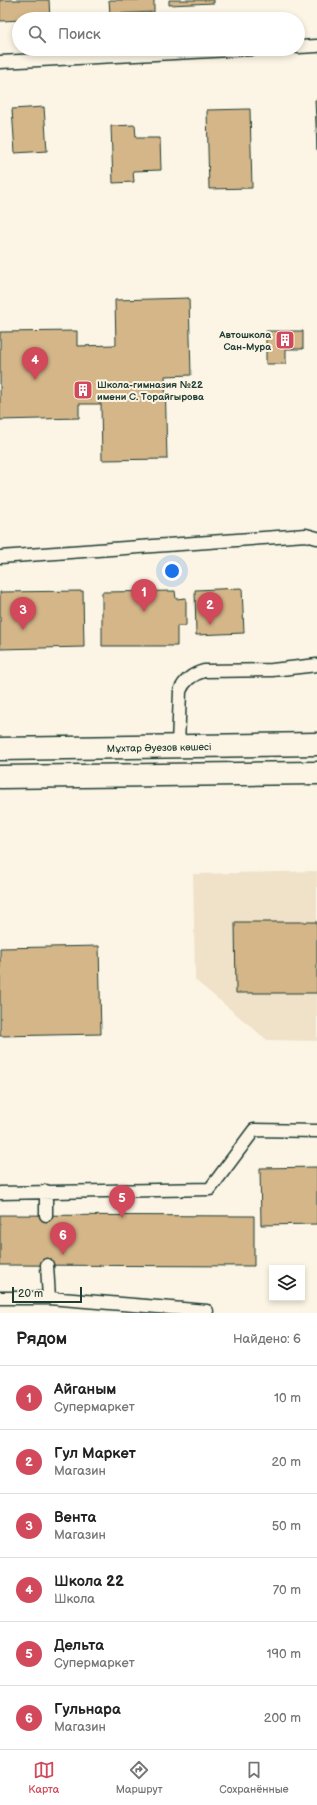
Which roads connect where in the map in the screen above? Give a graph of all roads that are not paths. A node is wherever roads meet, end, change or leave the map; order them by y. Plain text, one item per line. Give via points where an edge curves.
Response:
1 (317, 46) edge
2 (305, 47) edge
3 (116, 56) edge
4 (0, 62) edge
5 (317, 538) edge
6 (0, 557) edge
7 (317, 665) edge
8 (317, 744) edge
9 (178, 746) junction
10 (0, 749) edge
11 (317, 773) edge
12 (0, 777) edge
13 (317, 1131) edge
14 (46, 1191) junction
15 (0, 1193) edge
16 (46, 1215) dead end
17 (47, 1265) dead end
18 (0, 1298) edge
19 (49, 1298) junction
20 (207, 1311) dead end

1 - 2 lane
3 - 4 lane
5 - 6 lane via 306,535
7 - 9 lane via 272,670 204,671 195,674 183,684 180,691
8 - 9 main road, Мұхтар Әуезов көшесі
9 - 10 main road, Мұхтар Әуезов көшесі
11 - 12 main road
13 - 14 lane via 254,1130 210,1189
14 - 15 lane
14 - 16 lane
17 - 19 lane
18 - 19 lane
19 - 20 lane

